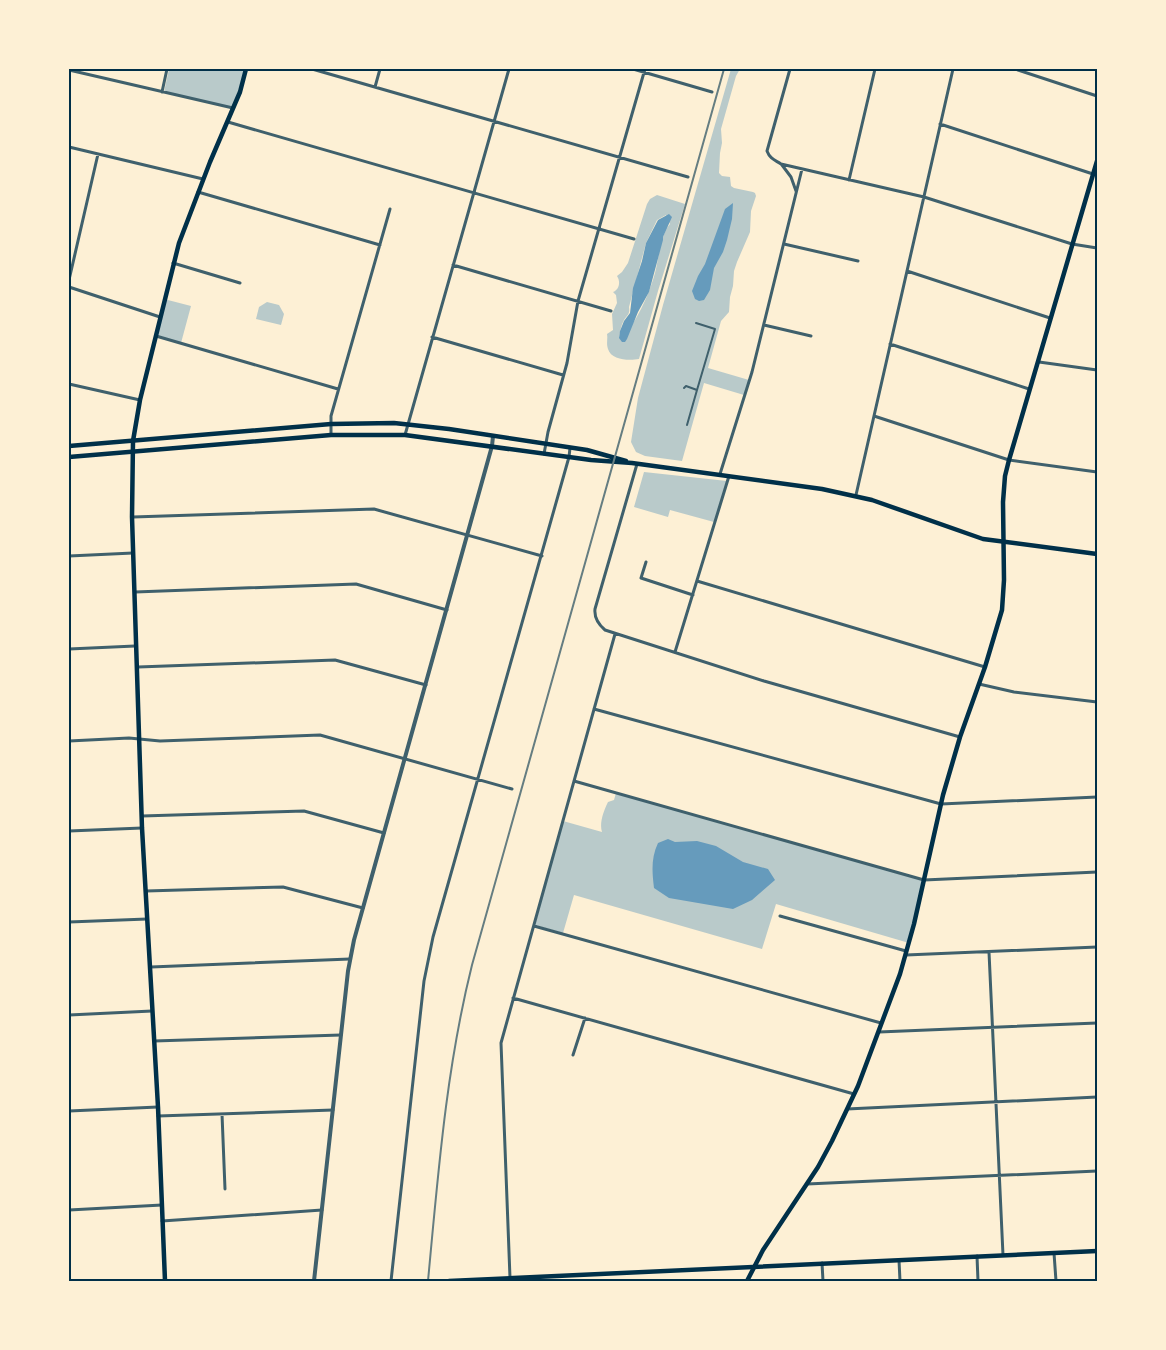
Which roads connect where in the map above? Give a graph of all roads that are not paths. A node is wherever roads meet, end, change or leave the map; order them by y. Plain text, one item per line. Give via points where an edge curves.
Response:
1 (167, 69) edge
2 (246, 69) edge
3 (312, 69) edge
4 (380, 69) edge
5 (509, 69) edge
6 (633, 69) edge
7 (790, 69) edge
8 (875, 69) edge
9 (953, 69) edge
10 (1015, 69) edge
11 (69, 70) edge
12 (645, 71) edge
13 (375, 87) junction
14 (162, 92) junction
15 (712, 92) dead end
16 (1097, 96) edge
17 (233, 108) junction
18 (494, 121) junction
19 (228, 122) junction
20 (940, 124) junction
21 (69, 147) edge
22 (98, 154) junction
23 (620, 157) junction
24 (1097, 161) edge
25 (781, 164) junction
26 (802, 169) junction
27 (1093, 174) junction
28 (688, 177) dead end
29 (203, 179) junction
30 (849, 180) junction
31 (198, 192) junction
32 (473, 193) junction
33 (797, 193) junction
34 (924, 197) junction
35 (390, 209) dead end
36 (599, 229) junction
37 (634, 239) dead end
38 (380, 244) junction
39 (784, 244) junction
40 (1072, 244) junction
41 (1097, 248) edge
42 (858, 261) dead end
43 (173, 263) junction
44 (453, 265) junction
45 (907, 271) junction
46 (69, 280) edge
47 (240, 283) dead end
48 (69, 286) edge
49 (578, 301) junction
50 (611, 311) dead end
51 (160, 317) junction
52 (1050, 318) junction
53 (696, 323) dead end
54 (764, 325) junction
55 (156, 336) junction
56 (811, 336) dead end
57 (432, 338) junction
58 (890, 344) junction
59 (1037, 361) junction
60 (1097, 370) edge
61 (564, 375) junction
62 (69, 384) edge
63 (684, 388) dead end
64 (339, 389) junction
65 (1029, 389) junction
66 (697, 390) junction
67 (140, 400) junction
68 (874, 416) junction
69 (331, 424) junction
70 (407, 424) junction
71 (687, 425) dead end
72 (331, 435) junction
73 (405, 435) junction
74 (493, 436) junction
75 (133, 441) junction
76 (546, 444) junction
77 (69, 446) edge
78 (492, 446) junction
79 (570, 448) junction
80 (133, 452) junction
81 (544, 454) junction
82 (569, 457) junction
83 (69, 458) edge
84 (1009, 460) junction
85 (634, 464) junction
86 (1097, 472) edge
87 (720, 475) junction
88 (729, 476) junction
89 (856, 495) junction
90 (132, 517) junction
91 (468, 535) junction
92 (1004, 543) junction
93 (133, 553) junction
94 (1097, 554) edge
95 (69, 556) edge
96 (542, 556) junction
97 (646, 562) dead end
98 (697, 581) junction
99 (135, 592) junction
100 (693, 595) junction
101 (447, 610) junction
102 (615, 634) junction
103 (137, 646) junction
104 (69, 649) edge
105 (675, 652) junction
106 (138, 667) junction
107 (985, 667) junction
108 (979, 684) junction
109 (426, 685) junction
110 (1097, 702) edge
111 (594, 709) junction
112 (960, 737) junction
113 (140, 740) junction
114 (69, 741) edge
115 (405, 759) junction
116 (478, 780) junction
117 (574, 781) junction
118 (512, 789) dead end
119 (1097, 797) edge
120 (941, 804) junction
121 (142, 816) junction
122 (142, 828) junction
123 (69, 831) edge
124 (384, 833) junction
125 (1097, 872) edge
126 (924, 880) junction
127 (146, 891) junction
128 (363, 908) junction
129 (780, 916) dead end
130 (147, 919) junction
131 (69, 922) edge
132 (534, 926) junction
133 (1097, 947) edge
134 (989, 952) junction
135 (906, 953) junction
136 (350, 959) junction
137 (149, 967) junction
138 (513, 998) junction
139 (152, 1011) junction
140 (69, 1015) edge
141 (585, 1018) junction
142 (882, 1023) junction
143 (1097, 1023) edge
144 (993, 1028) junction
145 (879, 1032) junction
146 (341, 1035) junction
147 (154, 1041) junction
148 (573, 1055) dead end
149 (854, 1094) junction
150 (1097, 1097) edge
151 (996, 1102) junction
152 (158, 1107) junction
153 (333, 1110) junction
154 (847, 1110) junction
155 (69, 1111) edge
156 (222, 1114) junction
157 (158, 1116) junction
158 (1097, 1170) edge
159 (1000, 1176) junction
160 (807, 1184) junction
161 (225, 1189) dead end
162 (162, 1205) junction
163 (69, 1210) edge
164 (322, 1210) junction
165 (162, 1221) junction
166 (1097, 1251) edge
167 (1054, 1252) junction
168 (1003, 1255) junction
169 (977, 1256) junction
170 (899, 1260) junction
171 (822, 1263) junction
172 (754, 1267) junction
173 (510, 1278) junction
174 (478, 1280) edge
175 (165, 1281) edge
176 (314, 1281) edge
177 (391, 1281) edge
178 (449, 1281) edge
179 (747, 1281) edge
180 (823, 1281) edge
181 (900, 1281) edge
182 (978, 1281) edge
183 (1056, 1281) edge

1 - 14 street
2 - 17 main road
3 - 13 street
4 - 13 street
5 - 18 street
6 - 12 street
7 - 25 street via 767,151
8 - 30 street
9 - 20 street
10 - 16 street
11 - 14 street
12 - 15 street
12 - 23 street
13 - 18 street
14 - 17 street
17 - 19 main road
18 - 23 street
18 - 32 street
19 - 29 main road
19 - 32 street
20 - 27 street
20 - 34 street
21 - 22 street
22 - 29 street
22 - 46 street
23 - 28 street
23 - 36 street
24 - 27 main road
25 - 26 street
25 - 33 street
26 - 30 street
26 - 33 street
27 - 40 main road
29 - 31 main road
30 - 34 street
31 - 38 street
31 - 43 main road
32 - 36 street
32 - 44 street
33 - 39 street
34 - 40 street
34 - 45 street
35 - 38 street
36 - 37 street
36 - 49 street
38 - 64 street
39 - 42 street
39 - 54 street
40 - 41 street
40 - 52 main road
43 - 47 street
43 - 51 main road
44 - 49 street
44 - 57 street
45 - 52 street
45 - 58 street
48 - 51 street
49 - 50 street
49 - 61 street
51 - 55 main road
52 - 59 main road
53 - 66 street via 715,329
54 - 56 street
54 - 87 street
55 - 64 street
55 - 67 main road
57 - 61 street
57 - 70 street
58 - 65 street
58 - 68 street
59 - 60 street
59 - 65 main road
61 - 76 street
62 - 67 street
63 - 66 street
64 - 69 street
65 - 84 main road
66 - 71 street
67 - 75 main road
68 - 84 street
68 - 89 street
69 - 70 main road
69 - 72 street
69 - 75 main road
70 - 73 street
70 - 74 main road
72 - 73 main road
72 - 80 main road
73 - 78 main road
74 - 76 main road
74 - 78 street
75 - 77 main road
75 - 80 main road
76 - 79 main road
76 - 81 street
78 - 81 main road
78 - 91 street
79 - 82 street
79 - 85 main road
80 - 83 main road
80 - 90 main road
81 - 82 main road
82 - 85 main road
82 - 96 street
84 - 86 street
84 - 92 main road via 1003,502
85 - 87 main road
85 - 102 street via 594,612 596,621
87 - 88 main road
88 - 89 main road
88 - 98 street
89 - 92 main road
90 - 91 street via 374,508
90 - 93 main road
91 - 96 street
91 - 101 street
92 - 94 main road
92 - 107 main road via 1003,603
93 - 95 street
93 - 99 main road
96 - 116 street
97 - 100 street via 641,578
98 - 100 street
98 - 107 street
99 - 101 street via 356,584
99 - 103 main road
100 - 105 street
101 - 109 street
102 - 105 street
102 - 111 street
103 - 104 street
103 - 106 main road
105 - 112 street
106 - 109 street via 335,660
106 - 113 main road
107 - 108 main road
108 - 110 street
108 - 112 main road
109 - 115 street
111 - 117 street
111 - 120 street
112 - 120 main road
113 - 114 street
113 - 115 street via 320,735
113 - 121 main road
115 - 116 street
115 - 124 street
116 - 118 street
116 - 177 street via 424,981
117 - 126 street
117 - 132 street
119 - 120 street
120 - 126 main road
121 - 122 main road
121 - 124 street via 304,811
122 - 123 street
122 - 127 main road
124 - 128 street
125 - 126 street
126 - 135 main road
127 - 128 street via 283,887
127 - 130 main road
128 - 136 street
129 - 135 street
130 - 131 street
130 - 137 main road
132 - 138 street
132 - 142 street
133 - 134 street
134 - 135 street
134 - 144 street
135 - 142 main road
136 - 137 street
136 - 146 street
137 - 139 main road
138 - 141 street
138 - 173 street via 500,1046
139 - 140 street
139 - 147 main road
141 - 148 street
141 - 149 street
142 - 145 main road
143 - 144 street
144 - 145 street
144 - 151 street
145 - 149 main road
146 - 147 street
146 - 153 street
147 - 152 main road
149 - 154 main road
150 - 151 street
151 - 154 street
151 - 159 street
152 - 155 street
152 - 157 main road
153 - 156 street
153 - 164 street
154 - 160 main road
156 - 157 street
156 - 161 street
157 - 162 main road
158 - 159 street
159 - 160 street
159 - 168 street
160 - 172 main road
162 - 163 street
162 - 165 main road
164 - 165 street
164 - 176 street
165 - 175 main road
166 - 167 main road
167 - 168 main road
167 - 183 street
168 - 169 main road
169 - 170 main road
169 - 182 street
170 - 171 main road
170 - 181 street
171 - 172 main road
171 - 180 street
172 - 173 main road
172 - 179 main road
173 - 174 main road
174 - 178 main road

